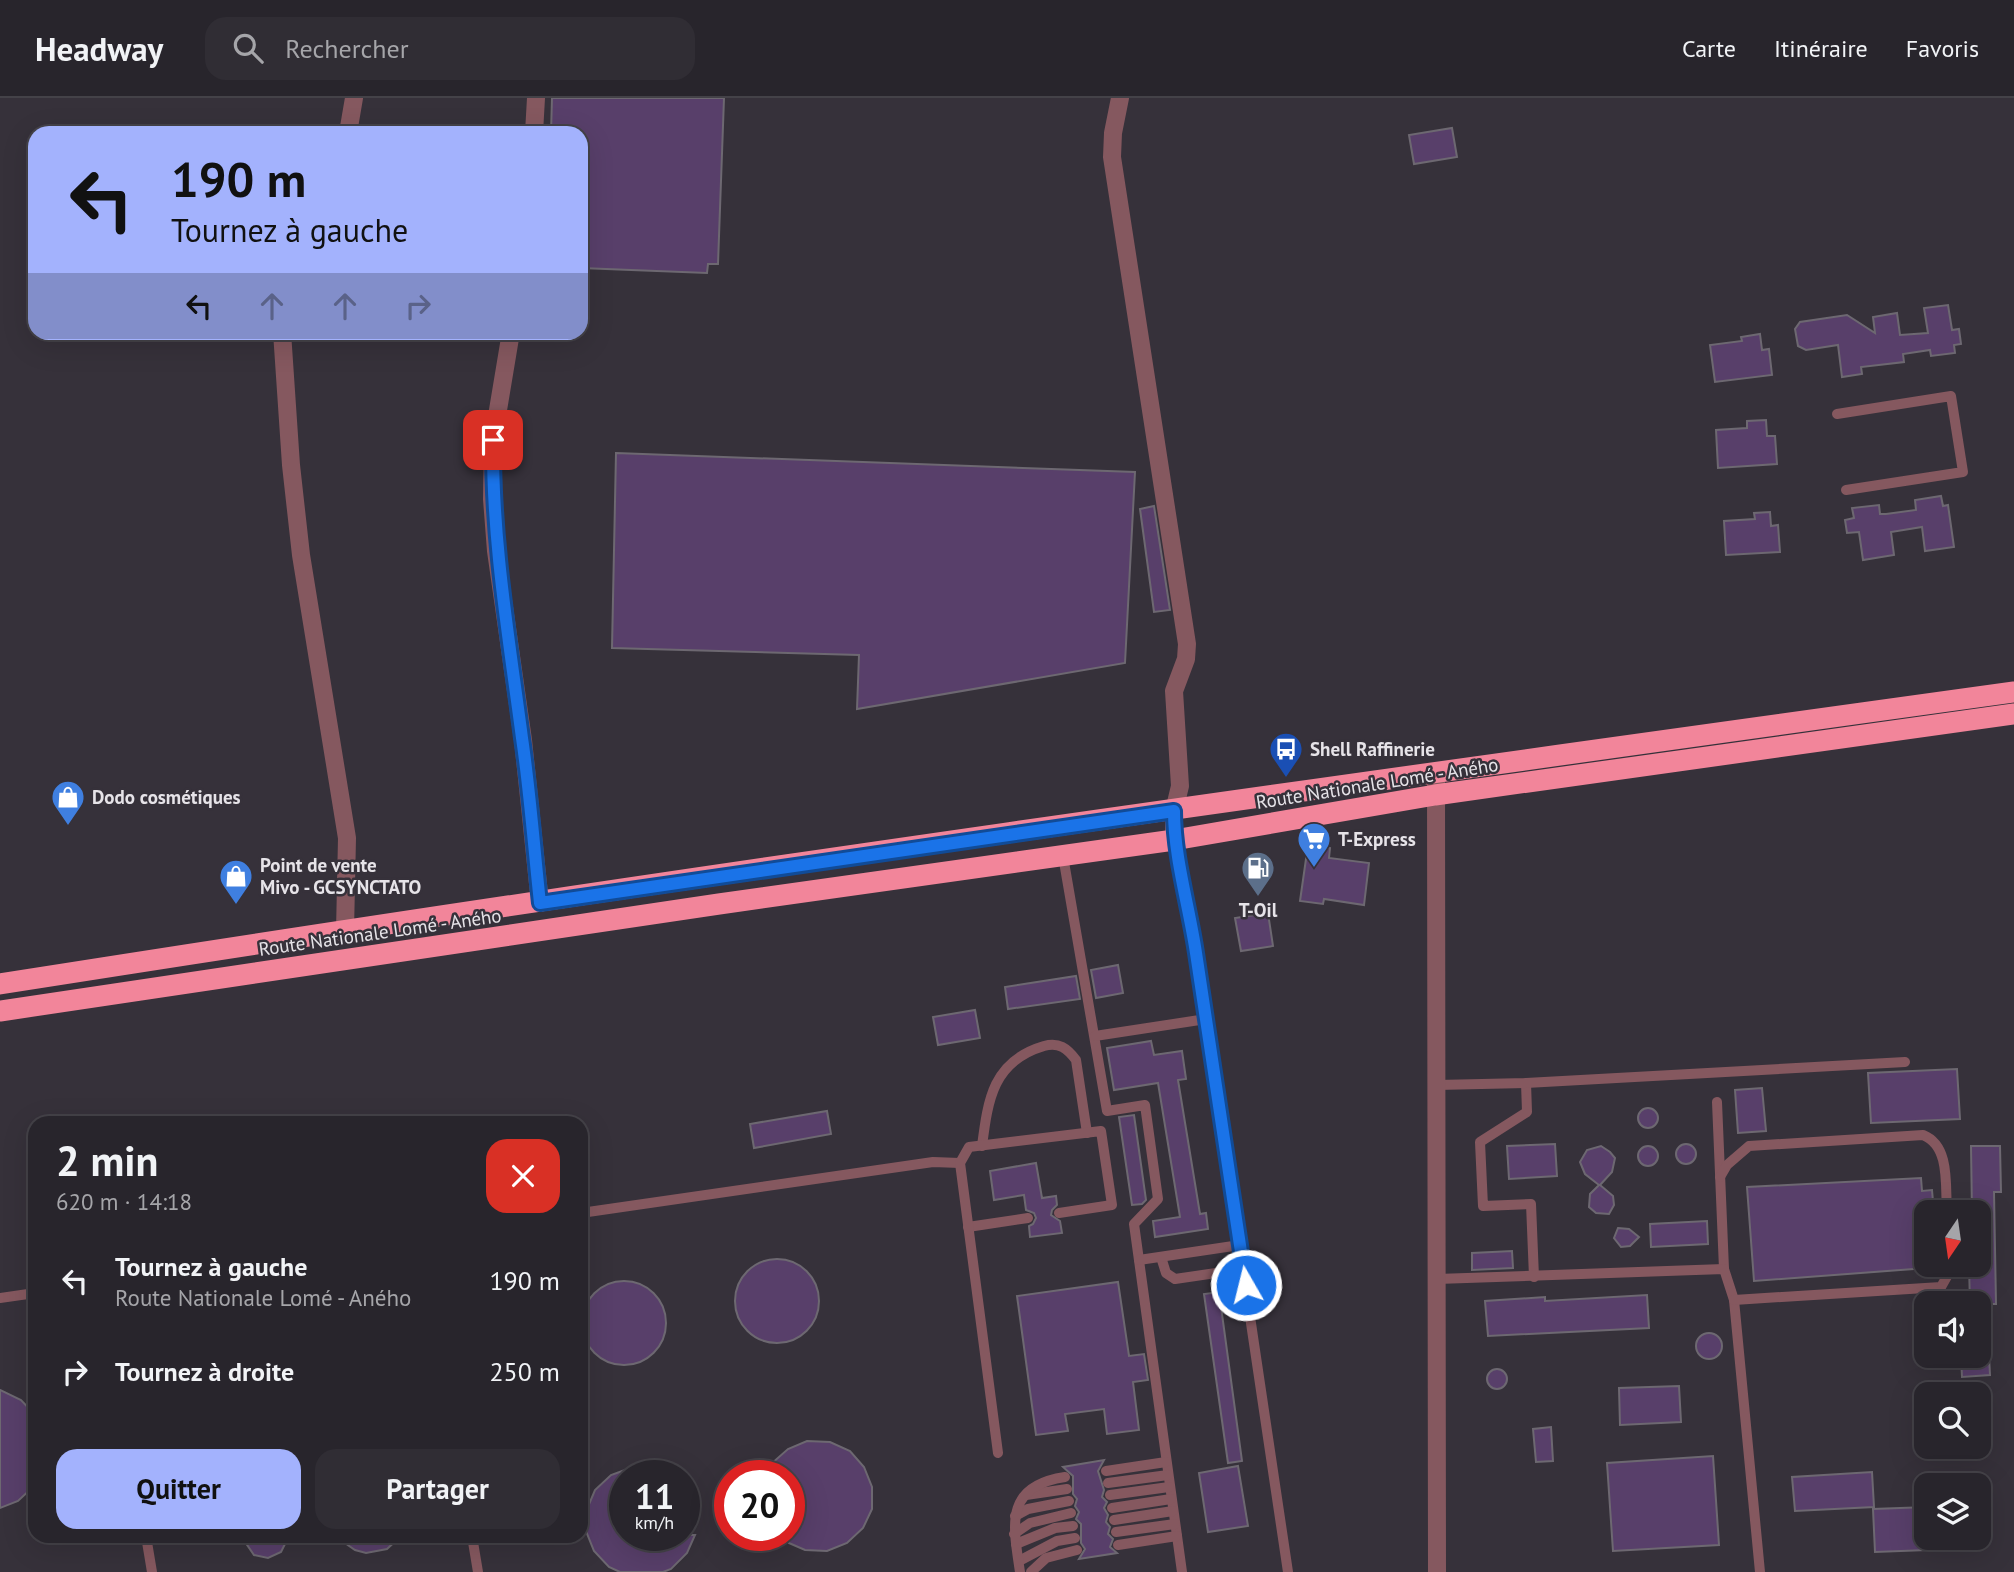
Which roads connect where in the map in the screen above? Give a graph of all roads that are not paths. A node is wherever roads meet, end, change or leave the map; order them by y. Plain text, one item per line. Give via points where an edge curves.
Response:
1 (354, 98) edge
2 (536, 98) edge
3 (1120, 98) edge
4 (349, 126) edge
5 (534, 126) edge
6 (283, 340) edge
7 (510, 340) edge
8 (1837, 414) dead end
9 (1846, 490) dead end
10 (2014, 692) edge
11 (2014, 714) edge
12 (1437, 771) junction
13 (1435, 795) junction
14 (1174, 811) junction
15 (1174, 840) junction
16 (1063, 856) junction
17 (540, 903) junction
18 (345, 931) junction
19 (0, 984) edge
20 (0, 1011) edge
21 (1206, 1018) junction
22 (1095, 1036) junction
23 (1905, 1062) dead end
24 (1526, 1083) junction
25 (1437, 1085) junction
26 (1717, 1102) dead end
27 (1087, 1133) junction
28 (982, 1146) junction
29 (960, 1163) junction
30 (1720, 1177) junction
31 (1946, 1200) edge
32 (588, 1212) edge
33 (1059, 1213) dead end
34 (1028, 1218) dead end
35 (968, 1227) junction
36 (1240, 1245) junction
37 (1161, 1257) junction
38 (1139, 1260) junction
39 (1243, 1269) junction
40 (1724, 1269) junction
41 (1534, 1277) junction
42 (1946, 1278) edge
43 (1437, 1279) junction
44 (28, 1294) edge
45 (0, 1298) edge
46 (1734, 1300) junction
47 (998, 1453) dead end
48 (1166, 1462) junction
49 (1106, 1471) dead end
50 (1168, 1475) junction
51 (1065, 1477) dead end
52 (1108, 1483) dead end
53 (1169, 1487) junction
54 (1067, 1489) dead end
55 (1026, 1495) junction
56 (1110, 1495) dead end
57 (1171, 1499) junction
58 (1069, 1501) dead end
59 (1112, 1508) dead end
60 (1173, 1511) junction
61 (1071, 1513) dead end
62 (1014, 1516) junction
63 (1114, 1520) dead end
64 (1175, 1524) junction
65 (1073, 1526) dead end
66 (1116, 1532) dead end
67 (1177, 1536) junction
68 (1075, 1538) dead end
69 (1015, 1539) junction
70 (147, 1543) edge
71 (473, 1543) edge
72 (1118, 1545) dead end
73 (1077, 1550) dead end
74 (1020, 1566) edge
75 (152, 1572) edge
76 (478, 1572) edge
77 (1031, 1572) edge
78 (1182, 1572) edge
79 (1288, 1572) edge
80 (1437, 1572) edge
81 (1760, 1572) edge

1 - 4 street
2 - 5 street
3 - 14 street via 1112,157 1187,644 1174,691 1180,786
6 - 18 street via 301,555 347,838
7 - 17 street via 493,440 492,499
8 - 9 lane via 1951,396 1963,472
10 - 12 highway, Route Nationale Lomé - Aného
11 - 13 highway, Route Nationale Lomé - Aného
12 - 13 street
12 - 14 highway, Route Nationale Lomé - Aného
13 - 15 highway, Route Nationale Lomé - Aného
13 - 25 street
14 - 15 street
14 - 17 highway, Route Nationale Lomé - Aného
15 - 16 highway, Route Nationale Lomé - Aného
15 - 21 lane
16 - 20 highway, Route Nationale Lomé - Aného
16 - 22 lane
17 - 18 highway, Route Nationale Lomé - Aného
18 - 19 highway, Route Nationale Lomé - Aného
21 - 22 lane
21 - 36 lane
22 - 38 lane via 1107,1111 1145,1105 1158,1199 1134,1224
23 - 24 lane
24 - 25 lane
24 - 41 lane via 1527,1112 1480,1142 1483,1206 1531,1203
25 - 43 street
26 - 30 lane
27 - 28 lane
27 - 28 lane via 1076,1060 1069,1050 1049,1045 1018,1056 1000,1076 988,1105
27 - 33 lane via 1101,1131 1112,1205
28 - 29 lane via 969,1147
29 - 32 lane via 933,1162
29 - 35 lane
30 - 31 lane via 1748,1146 1923,1135 1941,1151
30 - 40 lane
34 - 35 lane
35 - 47 lane
36 - 37 lane
36 - 39 lane
37 - 38 lane
37 - 39 lane via 1166,1273 1175,1279
38 - 48 lane
39 - 79 lane
40 - 41 lane
40 - 46 lane
41 - 43 lane
42 - 46 lane via 1941,1287
43 - 80 street
44 - 45 lane
46 - 81 lane
48 - 49 lane
48 - 50 lane
50 - 52 lane
50 - 53 lane
51 - 55 lane via 1048,1479
53 - 56 lane
53 - 57 lane
54 - 55 lane
55 - 62 lane
57 - 59 lane
57 - 60 lane
58 - 62 lane
60 - 63 lane
60 - 64 lane
61 - 69 lane via 1030,1523
62 - 69 lane
64 - 66 lane
64 - 67 lane
65 - 69 lane
67 - 72 lane
67 - 78 lane
68 - 74 lane via 1057,1541
69 - 74 lane
70 - 75 lane
71 - 76 lane
73 - 77 lane via 1046,1558

